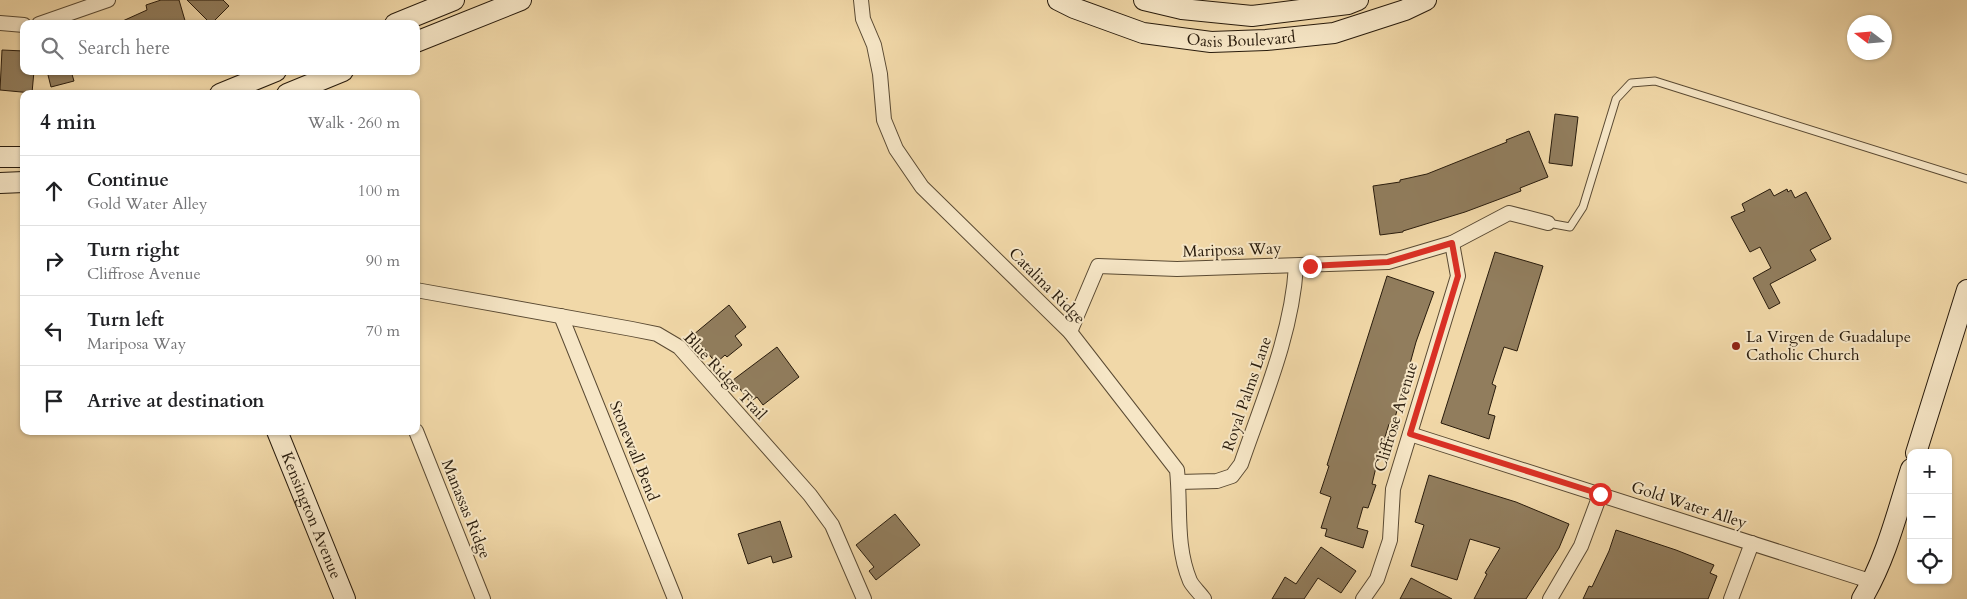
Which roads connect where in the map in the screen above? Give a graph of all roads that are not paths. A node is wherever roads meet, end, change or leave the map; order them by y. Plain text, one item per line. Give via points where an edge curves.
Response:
1 (108, 0) edge
2 (454, 0) edge
3 (521, 0) edge
4 (862, 0) edge
5 (1058, 0) edge
6 (1144, 0) edge
7 (1358, 0) edge
8 (1426, 0) edge
9 (50, 20) edge
10 (405, 20) edge
11 (0, 23) edge
12 (20, 25) edge
13 (420, 40) edge
14 (266, 75) edge
15 (333, 75) edge
16 (230, 90) edge
17 (297, 90) edge
18 (0, 157) edge
19 (20, 157) edge
20 (1967, 179) edge
21 (20, 182) edge
22 (0, 183) edge
23 (1548, 223) joint
24 (1452, 243) junction
25 (1296, 266) junction
26 (1967, 290) edge
27 (420, 291) edge
28 (561, 316) junction
29 (1070, 332) junction
30 (1410, 434) junction
31 (279, 435) edge
32 (418, 435) edge
33 (1917, 449) edge
34 (1179, 482) junction
35 (1907, 482) edge
36 (1600, 494) junction
37 (1752, 543) junction
38 (1873, 582) junction
39 (345, 599) edge
40 (483, 599) edge
41 (675, 599) edge
42 (864, 599) edge
43 (1204, 599) edge
44 (1363, 599) edge
45 (1550, 599) edge
46 (1731, 599) edge
47 (1862, 599) edge

1 - 9 street
2 - 10 street
3 - 13 street
4 - 29 street, Catalina Ridge via 863,19 874,45 880,74 884,120 896,149 922,187
5 - 8 street, Oasis Boulevard via 1143,33 1211,42 1334,33
6 - 7 street, Oasis Boulevard via 1182,9 1252,16
11 - 12 street
14 - 16 street
15 - 17 street
18 - 19 street
20 - 23 lane via 1655,80 1631,83 1616,98 1583,206 1570,227
21 - 22 street
23 - 24 street, Mariposa Way via 1509,213
24 - 25 street, Mariposa Way via 1388,262
24 - 30 street, Cliffrose Avenue via 1458,276
25 - 29 street, Mariposa Way via 1177,269 1098,266
25 - 34 street, Royal Palms Lane via 1290,320 1241,464 1232,476 1217,481
26 - 33 street
27 - 28 street, Blue Ridge Trail
28 - 41 street, Stonewall Bend
28 - 42 street, Blue Ridge Trail via 657,334 679,347 810,495 832,525
29 - 34 street, Catalina Ridge via 1162,448 1177,470
30 - 36 street, Gold Water Alley
30 - 44 street, Cliffrose Avenue via 1393,489 1390,540 1377,579
31 - 39 street, Kensington Avenue
32 - 40 street, Manassas Ridge
34 - 43 street, Catalina Ridge via 1179,538 1190,581
35 - 38 street
36 - 37 street, Gold Water Alley
36 - 45 street via 1581,546
37 - 38 street, Gold Water Alley
37 - 46 street
38 - 47 street

